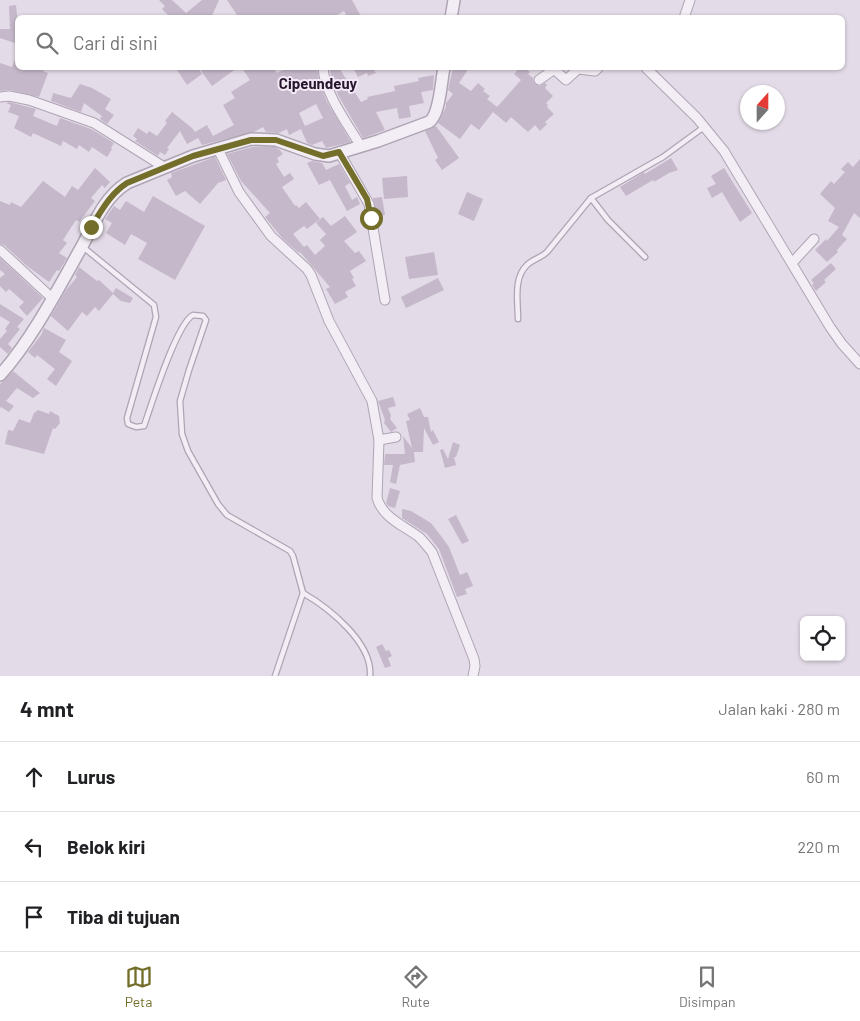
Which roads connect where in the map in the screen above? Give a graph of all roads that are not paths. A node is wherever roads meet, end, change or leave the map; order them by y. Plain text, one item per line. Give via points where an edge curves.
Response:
1 (454, 0) edge
2 (690, 0) edge
3 (452, 15) edge
4 (685, 15) edge
5 (324, 70) edge
6 (444, 70) edge
7 (553, 70) edge
8 (555, 70) edge
9 (576, 70) edge
10 (648, 70) edge
11 (539, 80) dead end
12 (0, 97) edge
13 (704, 127) junction
14 (360, 145) junction
15 (218, 149) junction
16 (339, 152) junction
17 (164, 167) junction
18 (591, 198) junction
19 (814, 239) dead end
20 (82, 247) junction
21 (0, 250) edge
22 (645, 257) dead end
23 (792, 263) junction
24 (52, 298) junction
25 (385, 300) dead end
26 (518, 319) dead end
27 (860, 364) edge
28 (0, 375) edge
29 (396, 437) dead end
30 (379, 440) junction
31 (303, 593) junction
32 (275, 676) edge
33 (370, 676) edge
34 (472, 676) edge

1 - 3 street
2 - 4 street
5 - 14 street via 326,84
6 - 14 street via 432,120
7 - 11 street
8 - 9 street via 566,80
10 - 13 street
12 - 17 street via 28,100 94,123
13 - 18 lane via 663,157
13 - 23 street via 724,151
14 - 16 street
15 - 16 street via 262,139 276,140 323,156
15 - 17 street
15 - 30 street via 240,192 271,236 311,275 329,321 372,401
16 - 25 street via 369,204
17 - 20 street via 118,189 109,198
18 - 22 lane
18 - 26 lane via 543,257 529,263 522,271 517,288
19 - 23 street
20 - 24 street
20 - 31 lane via 154,305 156,310 128,424 144,426 184,322 192,315 203,316 206,320 180,401 182,434 188,451 227,515 292,554
21 - 24 street
23 - 27 street via 842,344
24 - 28 street via 26,341
29 - 30 street
30 - 34 street via 379,506 432,552 474,660
31 - 32 lane
31 - 33 lane via 314,599 360,642 369,658

